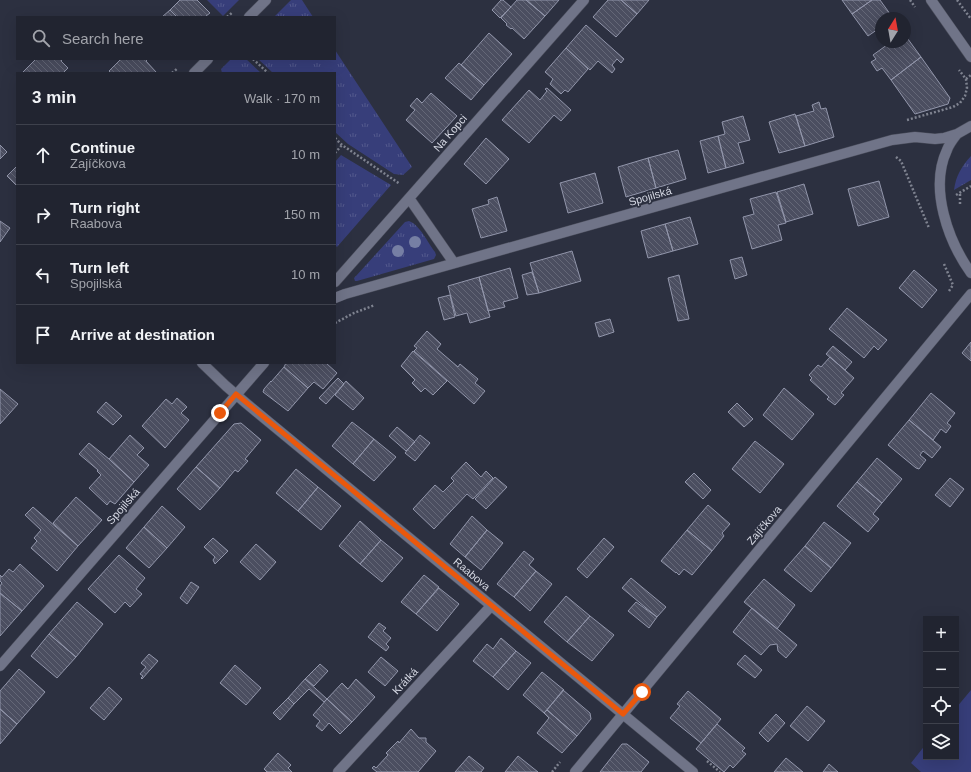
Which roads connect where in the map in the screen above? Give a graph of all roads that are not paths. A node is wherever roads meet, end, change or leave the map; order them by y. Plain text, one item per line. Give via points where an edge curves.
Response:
1 (266, 0) edge
2 (584, 0) edge
3 (931, 0) edge
4 (250, 16) edge
5 (971, 57) edge
6 (207, 60) edge
7 (195, 72) edge
8 (971, 126) edge
9 (957, 134) junction
10 (409, 198) junction
11 (454, 263) junction
12 (971, 273) edge
13 (336, 281) edge
14 (971, 294) edge
15 (336, 298) edge
16 (203, 364) edge
17 (263, 364) edge
18 (236, 394) junction
19 (491, 606) junction
20 (0, 666) edge
21 (623, 714) junction
22 (338, 772) edge
23 (575, 772) edge
24 (693, 772) edge

1 - 4 street
2 - 10 street, Na Kopci
3 - 5 street
6 - 7 street
8 - 9 street, Spojilská
9 - 11 street, Spojilská via 935,139 915,137 892,140
9 - 12 street via 946,150 942,164 940,194 947,227
10 - 11 street
10 - 13 street, Na Kopci
11 - 15 street, Spojilská
14 - 21 street, Zajíčkova
16 - 18 street, Raabova
17 - 18 street, Spojilská
18 - 19 street, Raabova
18 - 20 street, Spojilská
19 - 21 street, Raabova
19 - 22 street, Krátká
21 - 23 street, Zajíčkova
21 - 24 street, Raabova

